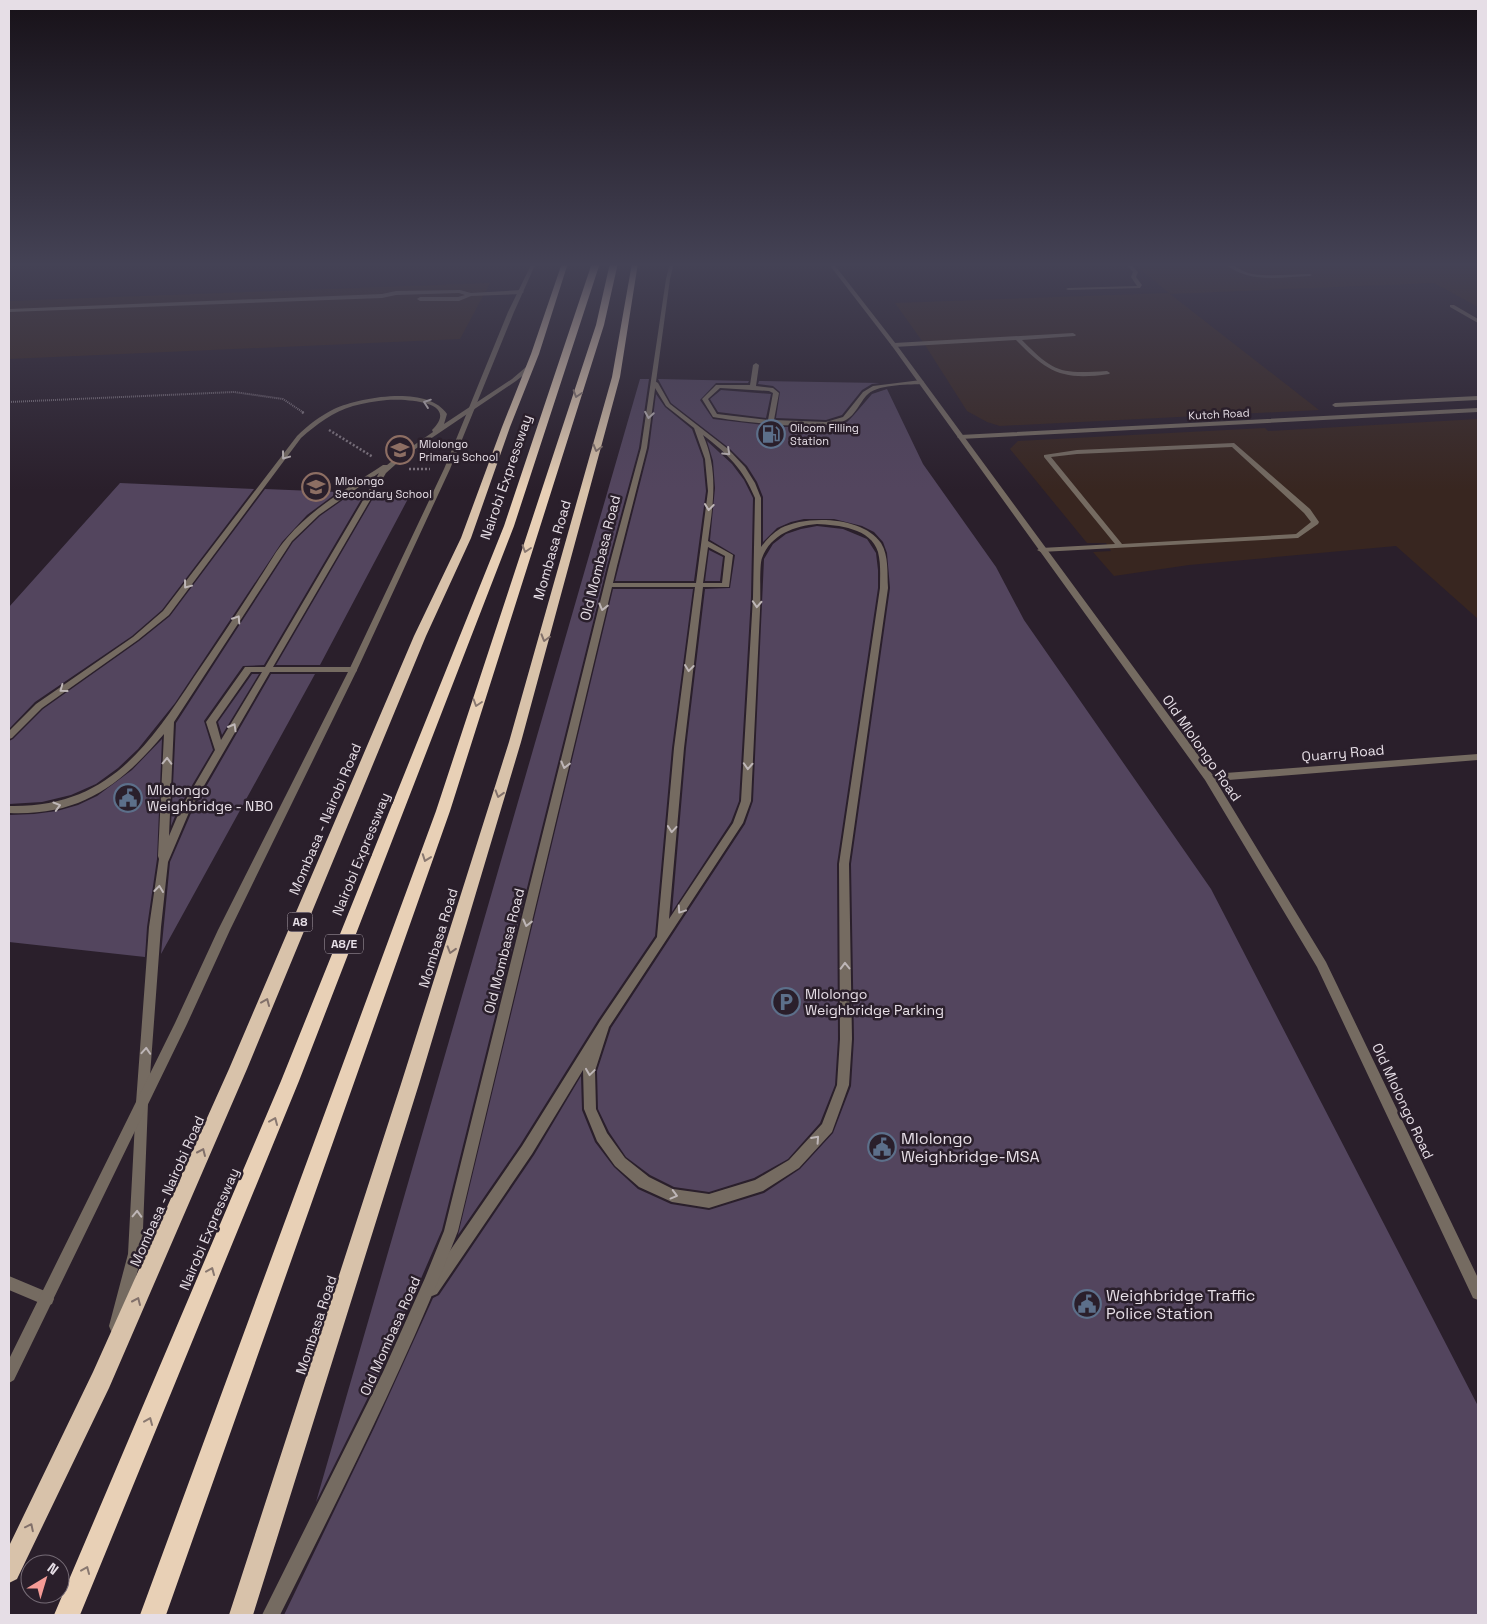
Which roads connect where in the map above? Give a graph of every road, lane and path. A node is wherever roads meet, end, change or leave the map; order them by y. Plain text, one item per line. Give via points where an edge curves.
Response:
1 (500, 339) edge
2 (540, 339) edge
3 (571, 339) edge
4 (596, 339) edge
5 (622, 339) edge
6 (659, 339) edge
7 (889, 339) edge
8 (989, 339) edge
9 (1018, 339) edge
10 (894, 345) junction
11 (535, 354) junction
12 (756, 365) dead end
13 (1107, 373) dead end
14 (920, 382) junction
15 (654, 383) junction
16 (752, 387) junction
17 (1478, 398) edge
18 (9, 402) edge
19 (474, 405) junction
20 (1336, 406) dead end
21 (1478, 410) edge
22 (315, 422) junction
23 (772, 422) junction
24 (696, 426) junction
25 (430, 437) junction
26 (960, 437) junction
27 (391, 464) junction
28 (447, 469) junction
29 (705, 542) junction
30 (1120, 546) junction
31 (1042, 550) junction
32 (758, 558) junction
33 (609, 585) junction
34 (699, 587) junction
35 (268, 668) junction
36 (352, 670) junction
37 (169, 722) junction
38 (9, 736) edge
39 (220, 750) junction
40 (1478, 757) edge
41 (1209, 778) junction
42 (9, 809) edge
43 (163, 862) junction
44 (661, 939) junction
45 (604, 1025) junction
46 (142, 1103) junction
47 (9, 1283) edge
48 (1478, 1293) edge
49 (426, 1298) junction
50 (47, 1299) junction
51 (9, 1374) edge
52 (101, 1380) junction
53 (9, 1570) edge
54 (67, 1615) edge
55 (153, 1615) edge
56 (241, 1615) edge
57 (271, 1615) edge

1 - 19 street
2 - 11 highway, Mombasa - Nairobi Road / A8
54 -> 3 highway, Nairobi Expressway / A8/E via 290,1081 509,526
4 -> 55 highway via 443,811
5 -> 56 highway, Mombasa Road via 616,377 515,742
6 - 15 street, Old Mombasa Road
7 - 10 street, Old Mlolongo Road
8 - 10 street
9 - 13 street via 1049,369 1078,375
10 - 14 street, Old Mlolongo Road
11 - 19 street via 529,368
52 -> 11 highway, Mombasa - Nairobi Road / A8 via 242,1060 420,636 466,538
12 - 16 street
14 - 23 street via 869,390 851,412 832,423
14 - 26 street, Old Mlolongo Road
15 - 24 street via 668,405
15 -> 33 street, Old Mombasa Road via 644,448
16 - 23 street via 771,389 776,393
16 - 23 street via 718,386 705,401 715,416
17 - 20 street
18 - 22 path via 234,392 283,399
19 - 25 street
19 - 28 street
21 - 26 street, Kutch Road
25 -> 22 street via 443,422 441,409 421,400 406,398 350,405
22 - 27 path via 366,454
22 -> 38 street via 299,437 166,613 111,658 38,707
24 -> 29 street via 710,457 712,471
24 -> 32 street via 726,450 752,483 758,498
25 - 27 street
26 - 31 street, Old Mlolongo Road
27 - 28 path via 408,469
27 - 35 street via 383,472
37 -> 27 street via 289,540 316,513
28 - 36 street
29 - 34 street
29 - 34 street via 729,556 726,585
30 - 30 street via 1298,536 1315,522 1234,444 1046,456
30 - 31 street
31 - 41 street, Old Mlolongo Road
32 -> 44 street via 746,802 738,823
45 -> 32 street via 589,1071 590,1109 602,1138 620,1162 644,1182 672,1196 709,1201 758,1186 794,1164 827,1128 843,1085 846,1038 844,864 884,588 882,553 875,540 860,530 834,523 807,523 783,530 772,538
33 - 34 street
33 -> 49 street, Old Mombasa Road via 453,1222
34 -> 44 street via 679,748
35 - 36 street
39 -> 35 street
35 - 39 street via 248,669 212,722
36 - 46 street
42 -> 37 street via 27,811 54,807 103,786 130,766
43 -> 37 street
39 - 43 street via 185,810
40 - 41 street, Quarry Road
41 - 48 street, Old Mlolongo Road via 1322,965
46 -> 43 street via 154,927
44 - 45 street
45 - 49 street via 527,1150
46 - 50 street
52 -> 46 street via 135,1254
47 - 50 street
49 - 57 street, Old Mombasa Road
50 - 51 street
53 -> 52 highway, Mombasa - Nairobi Road / A8

